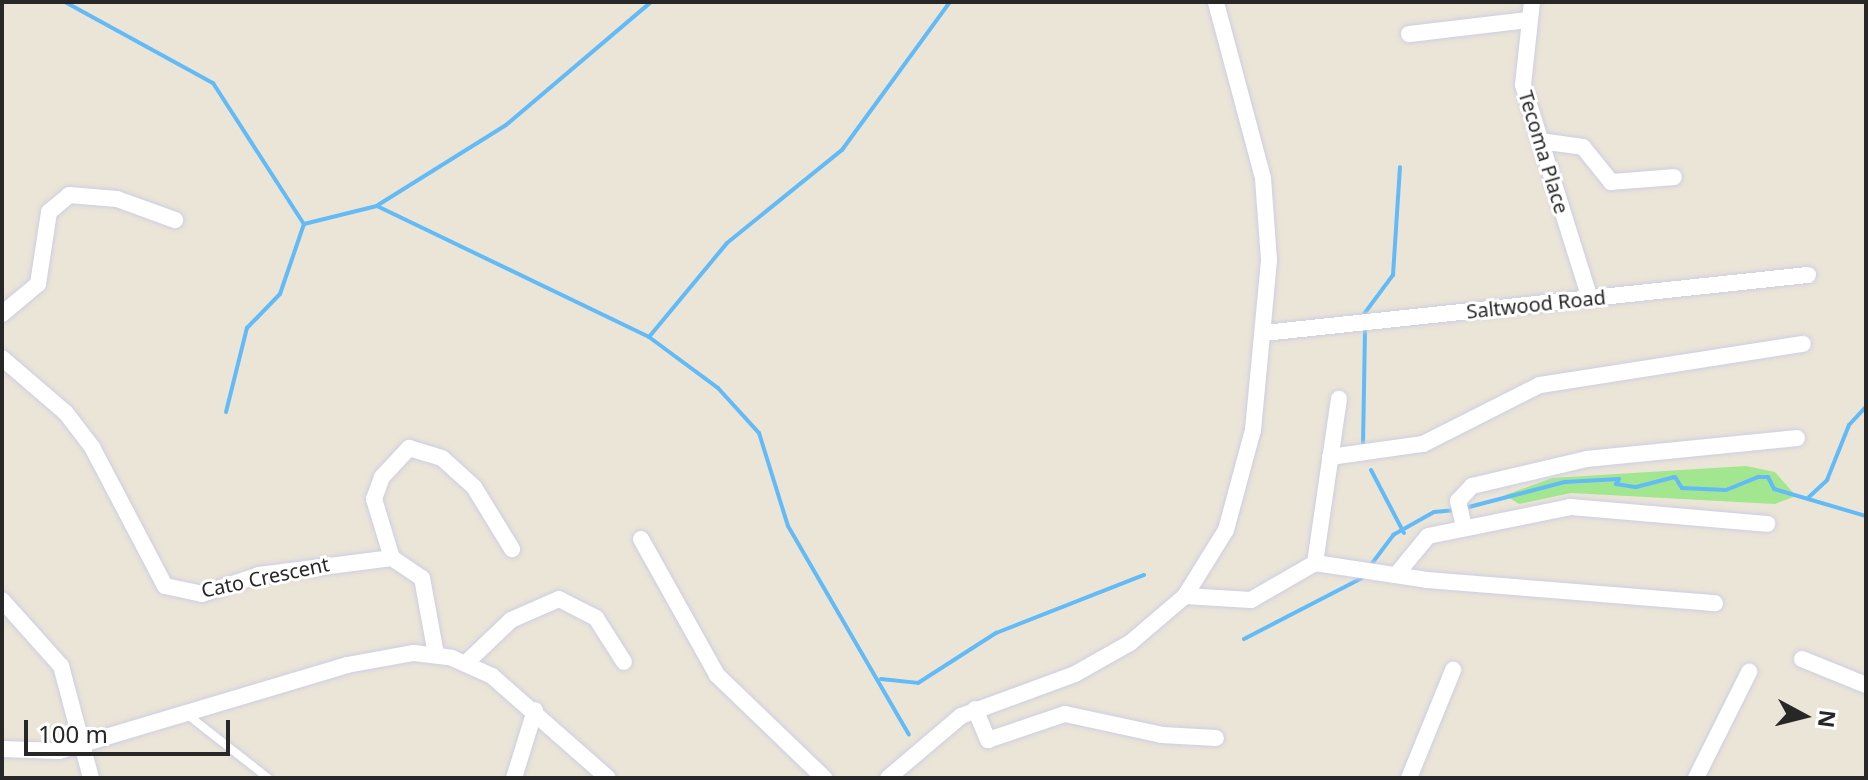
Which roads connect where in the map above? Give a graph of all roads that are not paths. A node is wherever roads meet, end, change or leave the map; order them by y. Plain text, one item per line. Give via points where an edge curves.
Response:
1 (1216, 2) edge
2 (1532, 2) edge
3 (1528, 20) junction
4 (1409, 34) dead end
5 (1540, 141) junction
6 (1674, 177) dead end
7 (175, 220) dead end
8 (1808, 275) dead end
9 (1590, 299) junction
10 (2, 314) edge
11 (1264, 333) junction
12 (1803, 344) dead end
13 (2, 358) edge
14 (1339, 399) dead end
15 (1797, 438) dead end
16 (1330, 457) junction
17 (1461, 515) junction
18 (1767, 524) dead end
19 (641, 539) dead end
20 (512, 549) dead end
21 (392, 558) junction
22 (1315, 563) junction
23 (1396, 575) junction
24 (1185, 596) junction
25 (2, 600) edge
26 (1715, 603) dead end
27 (436, 654) junction
28 (1802, 659) dead end
29 (624, 662) dead end
30 (466, 663) junction
31 (1453, 670) dead end
32 (1749, 672) dead end
33 (1866, 685) edge
34 (975, 709) junction
35 (535, 710) junction
36 (188, 715) junction
37 (1216, 738) dead end
38 (83, 745) junction
39 (2, 749) edge
40 (91, 778) edge
41 (268, 778) edge
42 (514, 778) edge
43 (608, 778) edge
44 (824, 778) edge
45 (888, 778) edge
46 (1409, 778) edge
47 (1696, 778) edge

1 - 11 street via 1263,178
2 - 3 street, Tecoma Place
3 - 4 street
3 - 5 street, Tecoma Place via 1523,85
5 - 6 street via 1576,143 1611,182
5 - 9 street, Tecoma Place
7 - 10 street via 117,199 69,195 49,212 38,284
8 - 9 street, Saltwood Road
9 - 11 street, Saltwood Road
11 - 24 street via 1245,482 1220,543
12 - 16 street via 1540,385 1423,444
13 - 21 street, Cato Crescent via 66,413 92,447 165,586 202,594 274,572
14 - 16 street
15 - 17 street via 1546,466 1472,486
16 - 22 street
17 - 18 street via 1607,506
17 - 23 street via 1428,536
19 - 44 street via 717,675
20 - 21 street via 474,487 442,458 409,448 382,477 374,499
21 - 27 street via 422,578
22 - 23 street
22 - 24 street via 1251,600
23 - 26 street
24 - 34 street via 1130,643 1075,674
25 - 38 street via 61,666
27 - 30 street
27 - 36 street via 347,665
28 - 33 street
29 - 30 street via 596,618 559,599 511,620
30 - 35 street
31 - 46 street
32 - 47 street
34 - 37 street via 988,740 1065,714 1162,735
34 - 45 street via 942,727
35 - 42 street
35 - 43 street
36 - 38 street
36 - 41 lane
38 - 39 street
38 - 40 street

